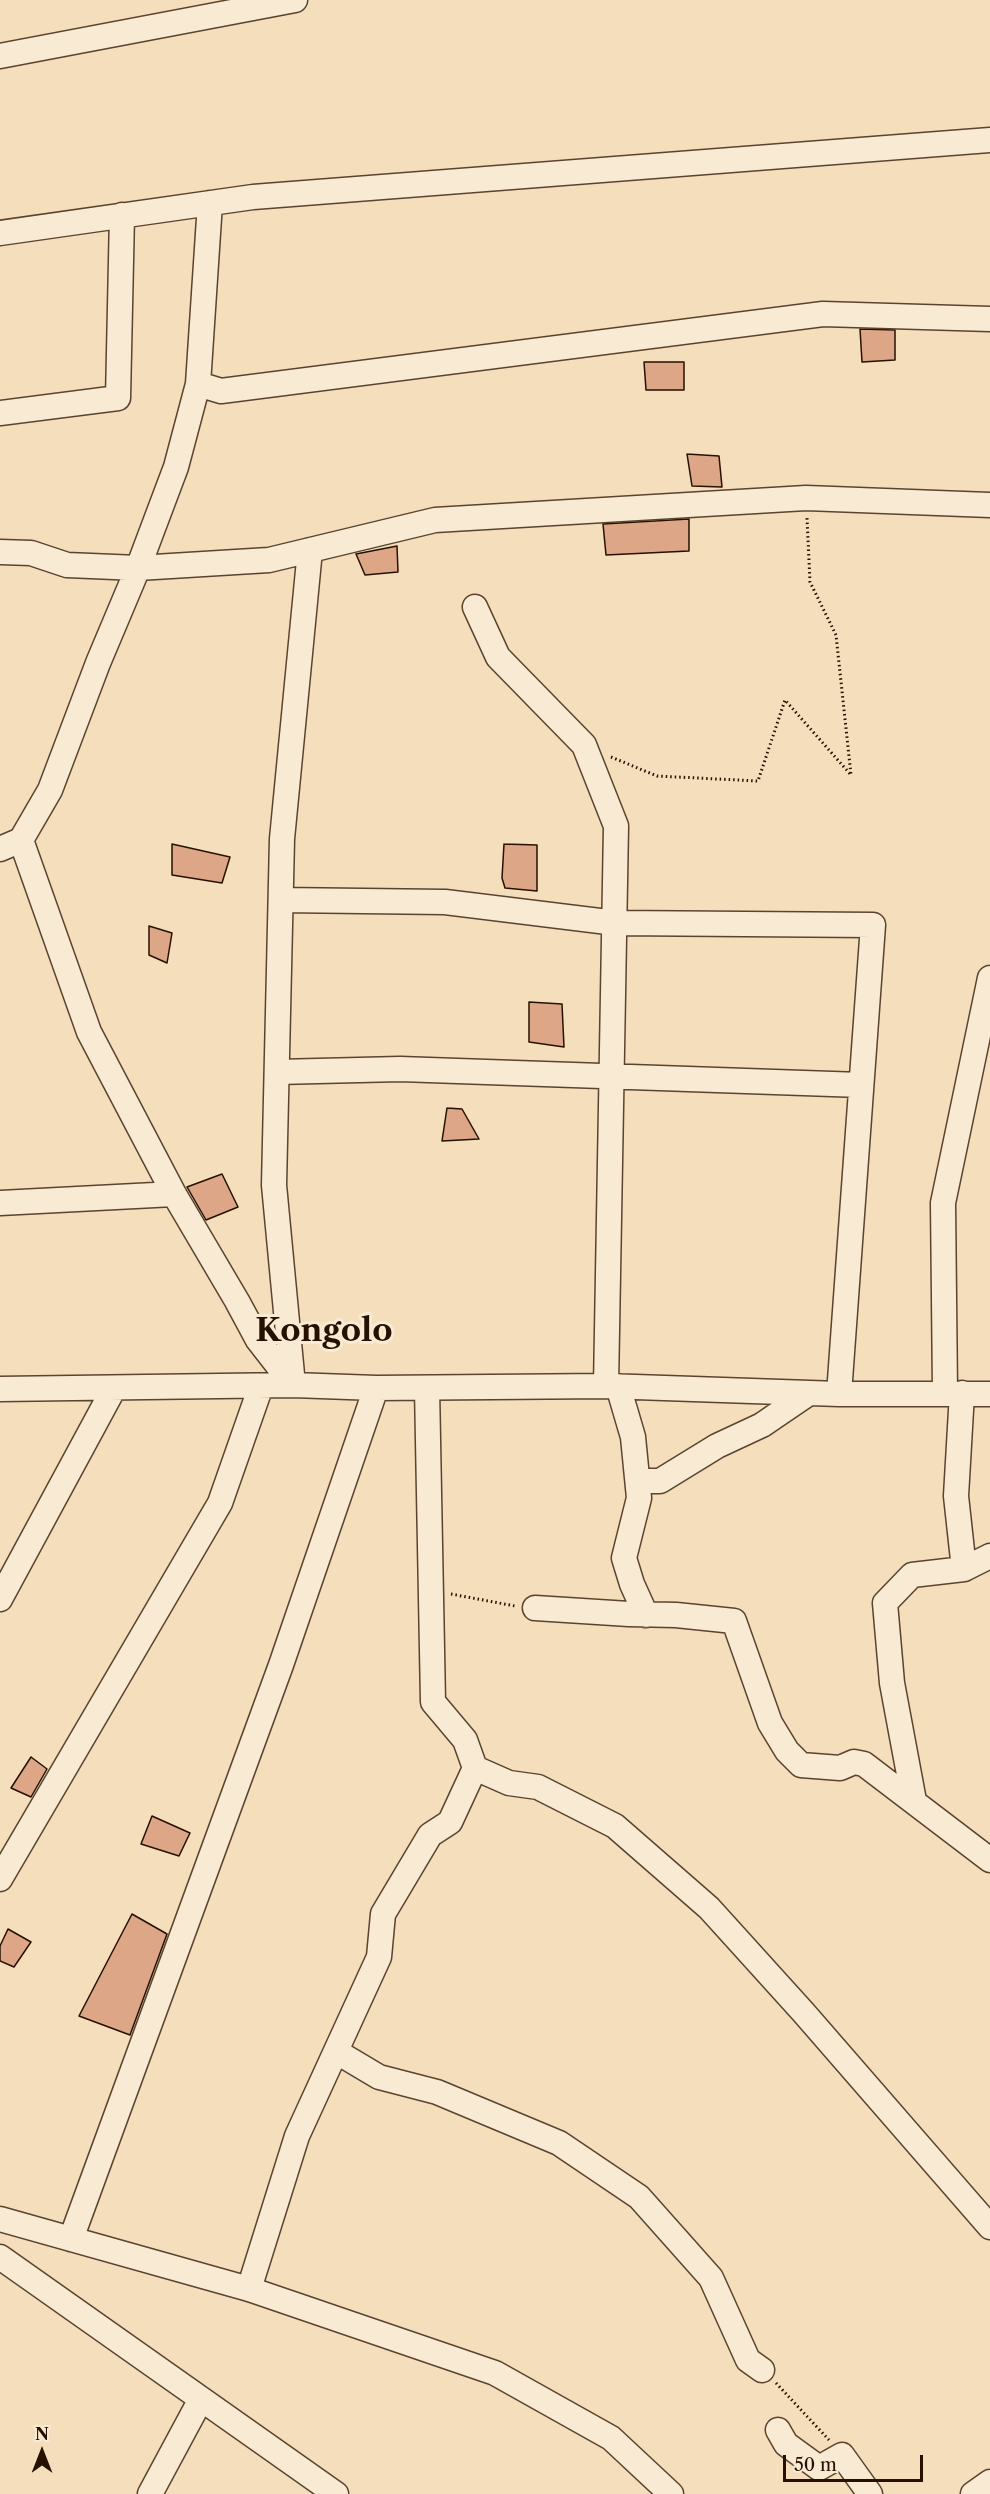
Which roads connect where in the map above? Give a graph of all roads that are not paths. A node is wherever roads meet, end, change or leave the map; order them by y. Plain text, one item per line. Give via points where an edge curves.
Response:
1 (295, 0) edge
2 (0, 56) edge
3 (990, 140) edge
4 (210, 203) junction
5 (122, 215) junction
6 (0, 233) edge
7 (990, 319) edge
8 (198, 384) junction
9 (0, 413) edge
10 (990, 505) edge
11 (310, 550) junction
12 (0, 552) edge
13 (138, 568) junction
14 (475, 607) dead end
15 (10, 844) edge
16 (281, 900) junction
17 (616, 923) junction
18 (990, 978) edge
19 (277, 1072) junction
20 (613, 1076) junction
21 (861, 1085) junction
22 (174, 1194) junction
23 (0, 1203) edge
24 (293, 1385) junction
25 (261, 1386) junction
26 (612, 1386) junction
27 (114, 1388) junction
28 (376, 1388) junction
29 (427, 1388) junction
30 (0, 1389) edge
31 (953, 1392) junction
32 (809, 1393) junction
33 (839, 1394) junction
34 (990, 1394) edge
35 (638, 1481) junction
36 (990, 1556) edge
37 (964, 1569) junction
38 (0, 1599) edge
39 (535, 1608) road end
40 (646, 1615) junction
41 (475, 1768) junction
42 (914, 1801) junction
43 (990, 1860) edge
44 (0, 1879) edge
45 (337, 2052) junction
46 (0, 2219) edge
47 (990, 2227) edge
48 (71, 2239) junction
49 (0, 2257) edge
50 (249, 2289) junction
51 (762, 2370) road end
52 (201, 2399) junction
53 (778, 2430) dead end
54 (990, 2482) edge
55 (150, 2494) edge
56 (336, 2494) edge
57 (671, 2494) edge
58 (870, 2494) edge
59 (973, 2494) edge

1 - 2 street
3 - 4 street
4 - 5 street
4 - 8 street
5 - 6 street
5 - 9 street via 118,398
7 - 8 street via 823,314 220,391
8 - 13 street via 176,467
10 - 11 street via 806,498 435,520
11 - 13 street via 268,560
11 - 16 street via 282,839
12 - 13 street via 31,553 67,565
13 - 15 street via 50,790
14 - 17 street via 498,657 584,745 616,826
15 - 22 street via 89,1032
16 - 17 street via 445,902
16 - 19 street
17 - 20 street
17 - 21 street via 873,925
18 - 31 street via 943,1203
19 - 20 street via 400,1069
19 - 24 street via 274,1185
20 - 21 street
20 - 26 street
21 - 33 street
22 - 23 street
22 - 24 street via 258,1340
24 - 25 street
24 - 28 street
25 - 27 street
25 - 44 street via 220,1503
26 - 29 street
26 - 32 street
26 - 35 street via 633,1437
27 - 30 street
27 - 38 street
28 - 29 street
28 - 48 street via 281,1665
29 - 41 street via 433,1702 465,1740
31 - 33 street
31 - 34 street
31 - 37 street via 956,1496
32 - 33 street
32 - 35 street via 762,1425 717,1446 660,1481
35 - 40 street via 639,1498 624,1558
36 - 37 street
37 - 42 street via 912,1575 885,1604 892,1683
39 - 40 street
40 - 42 street via 734,1621 770,1723 801,1766 840,1768 854,1762 864,1764
41 - 45 street via 450,1822 430,1835 383,1914 380,1957
41 - 47 street via 509,1783 538,1787 615,1826 709,1908
42 - 43 street
45 - 50 street via 297,2136
45 - 51 street via 379,2077 437,2092 559,2143 639,2197 711,2278 748,2360
46 - 48 street
48 - 50 street
49 - 52 street
50 - 57 street via 495,2373 611,2438
52 - 55 street
52 - 56 street
53 - 58 street via 786,2444 819,2469 842,2455
54 - 59 street

